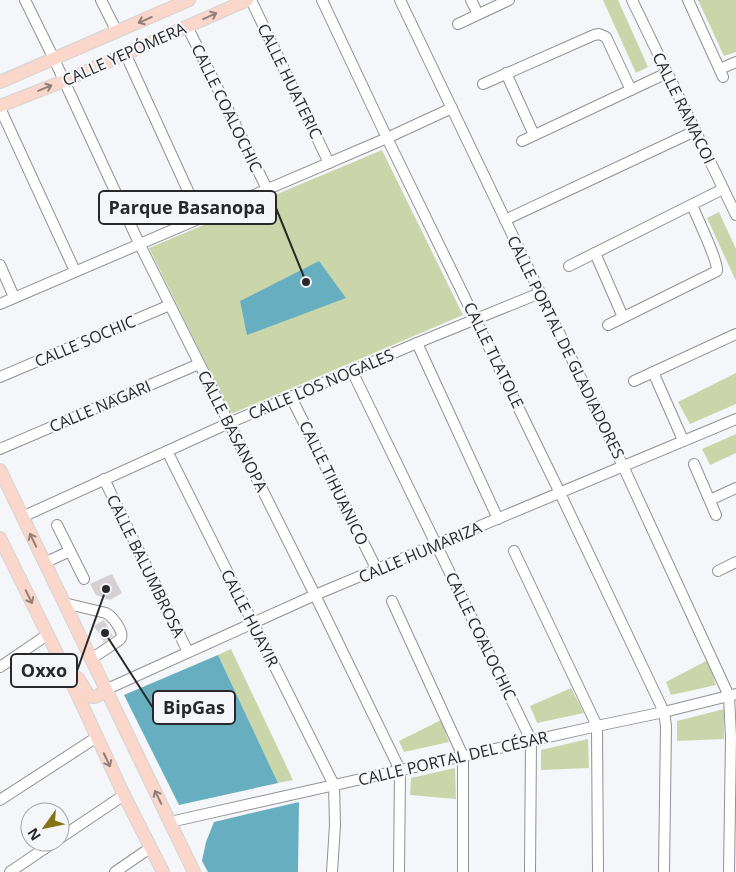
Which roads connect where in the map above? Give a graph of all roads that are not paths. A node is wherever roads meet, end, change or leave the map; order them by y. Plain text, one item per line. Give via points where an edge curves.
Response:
1 (24, 0) edge
2 (101, 0) edge
3 (189, 0) edge
4 (249, 0) edge
5 (322, 0) edge
6 (400, 0) edge
7 (471, 0) edge
8 (509, 0) edge
9 (632, 0) edge
10 (688, 0) edge
11 (175, 3) edge
12 (478, 14) junction
13 (458, 24) dead end
14 (187, 26) junction
15 (116, 32) junction
16 (125, 53) junction
17 (54, 59) junction
18 (736, 62) edge
19 (506, 73) junction
20 (667, 73) junction
21 (64, 81) junction
22 (0, 82) edge
23 (483, 84) dead end
24 (631, 90) junction
25 (0, 107) edge
26 (452, 108) junction
27 (695, 131) junction
28 (534, 136) junction
29 (387, 138) junction
30 (522, 141) dead end
31 (329, 163) junction
32 (267, 189) junction
33 (723, 189) junction
34 (692, 205) junction
35 (736, 215) edge
36 (200, 217) junction
37 (505, 220) junction
38 (140, 243) junction
39 (595, 253) junction
40 (0, 265) edge
41 (569, 266) dead end
42 (76, 271) junction
43 (540, 293) junction
44 (14, 297) junction
45 (0, 304) edge
46 (170, 305) junction
47 (624, 317) junction
48 (476, 319) junction
49 (608, 325) dead end
50 (736, 334) edge
51 (417, 343) junction
52 (199, 364) junction
53 (352, 371) junction
54 (653, 372) junction
55 (0, 377) edge
56 (634, 382) dead end
57 (291, 397) junction
58 (736, 418) edge
59 (229, 423) junction
60 (684, 440) junction
61 (0, 449) edge
62 (167, 451) junction
63 (694, 464) dead end
64 (623, 466) junction
65 (0, 470) edge
66 (104, 479) junction
67 (736, 488) edge
68 (560, 492) junction
69 (710, 500) junction
70 (716, 515) dead end
71 (22, 517) junction
72 (498, 519) junction
73 (57, 525) dead end
74 (0, 538) edge
75 (437, 545) junction
76 (70, 551) junction
77 (514, 551) dead end
78 (736, 562) edge
79 (44, 563) junction
80 (377, 570) junction
81 (718, 571) dead end
82 (84, 578) dead end
83 (315, 595) junction
84 (392, 600) dead end
85 (64, 603) junction
86 (38, 615) junction
87 (252, 624) junction
88 (47, 635) junction
89 (188, 652) junction
90 (91, 659) junction
91 (0, 667) edge
92 (106, 690) junction
93 (732, 695) edge
94 (664, 712) junction
95 (597, 726) junction
96 (97, 737) junction
97 (531, 740) junction
98 (463, 756) junction
99 (400, 770) junction
100 (334, 785) junction
101 (124, 795) junction
102 (0, 800) edge
103 (170, 822) junction
104 (70, 831) edge
105 (150, 848) junction
106 (39, 852) edge
107 (160, 871) edge
108 (10, 872) edge
109 (115, 872) edge
110 (194, 872) edge
111 (332, 872) edge
112 (399, 872) edge
113 (463, 872) edge
114 (530, 872) edge
115 (598, 872) edge
116 (664, 872) edge
117 (729, 872) edge

1 - 17 street, CALLE BASANOPA
2 - 15 street
3 - 11 main road, CALLE YEPÓMERA
14 -> 4 main road, CALLE YEPÓMERA
4 - 31 street, CALLE HUATERIC
5 - 29 street, CALLE TLATOLE
6 - 26 street, CALLE PORTAL DE GLADIADORES
7 - 12 street
8 - 12 street
9 - 20 street, CALLE RAMACOI
10 - 18 street via 721,73
11 -> 15 main road, CALLE YEPÓMERA
12 - 13 street
14 - 16 main road, CALLE YEPÓMERA
14 - 32 street, CALLE COALOCHIC
15 - 17 main road, CALLE YEPÓMERA
16 - 21 main road, CALLE YEPÓMERA
16 - 36 street
17 - 21 street, CALLE BASANOPA
17 - 22 main road, CALLE YEPÓMERA
19 - 23 street
19 - 24 street via 599,34 606,38
19 - 28 street
20 - 24 street
20 - 27 street, CALLE RAMACOI
25 -> 21 main road, CALLE YEPÓMERA
21 - 38 street, CALLE BASANOPA
24 - 28 street
25 - 42 street
26 - 29 street
26 - 37 street, CALLE PORTAL DE GLADIADORES
27 - 33 street, CALLE RAMACOI
27 - 37 street
28 - 30 street
29 - 31 street
29 - 48 street, CALLE TLATOLE
31 - 32 street
32 - 36 street
33 - 34 street
33 - 35 street, CALLE RAMACOI
34 - 39 street
34 - 47 street via 716,271
36 - 38 street
37 - 43 street, CALLE PORTAL DE GLADIADORES
38 - 42 street
38 - 46 street, CALLE BASANOPA
39 - 41 street
39 - 47 street
40 - 44 street
42 - 44 street
43 - 48 street, CALLE LOS NOGALES
43 - 64 street, CALLE PORTAL DE GLADIADORES
44 - 45 street
46 - 52 street, CALLE BASANOPA
46 - 55 street, CALLE SOCHIC
47 - 49 street
48 - 51 street, CALLE LOS NOGALES
48 - 68 street, CALLE TLATOLE
50 - 54 street
51 - 53 street, CALLE LOS NOGALES
51 - 72 street
52 - 59 street, CALLE BASANOPA
52 - 61 street, CALLE NAGARI
53 - 57 street, CALLE LOS NOGALES
53 - 75 street, CALLE COALOCHIC
54 - 56 street
54 - 60 street
57 - 59 street, CALLE LOS NOGALES
57 - 80 street, CALLE TIHUANICO
58 - 60 street, CALLE HUMARIZA
59 - 62 street, CALLE LOS NOGALES
59 - 83 street, CALLE BASANOPA
60 - 64 street, CALLE HUMARIZA
62 - 66 street, CALLE LOS NOGALES
62 - 87 street, CALLE HUAYIR
63 - 69 street
64 - 68 street, CALLE HUMARIZA
64 - 93 street, CALLE PORTAL DE GLADIADORES
65 - 71 main road
66 - 71 street, CALLE LOS NOGALES
66 - 89 street, CALLE BALUMBROSA
67 - 69 street
68 - 72 street, CALLE HUMARIZA
68 - 94 street, CALLE TLATOLE
69 - 70 street
79 -> 71 main road
72 - 75 street, CALLE HUMARIZA
73 - 76 street
74 -> 86 main road
75 - 80 street, CALLE HUMARIZA
75 - 97 street, CALLE COALOCHIC
76 - 79 street
76 - 82 street
77 - 95 street
78 - 81 street
79 - 85 main road
80 - 83 street, CALLE HUMARIZA
83 - 87 street, CALLE HUMARIZA
83 - 99 street, CALLE BASANOPA
84 - 98 street
85 - 90 main road
85 - 90 street via 106,612 115,620 121,638
86 - 88 main road
86 - 92 main road via 47,623 87,694 97,697
87 - 89 street, CALLE HUMARIZA
87 - 100 street, CALLE HUAYIR
88 - 91 street
88 - 96 main road
89 - 92 street, CALLE HUMARIZA
90 - 92 main road
103 -> 92 main road
93 - 94 street, CALLE PORTAL DEL CÉSAR
93 - 117 street
94 - 95 street, CALLE PORTAL DEL CÉSAR
94 - 116 street
95 - 97 street, CALLE PORTAL DEL CÉSAR
95 - 115 street
96 -> 101 main road
96 - 102 street
97 - 98 street, CALLE PORTAL DEL CÉSAR
97 - 114 street
98 - 99 street, CALLE PORTAL DEL CÉSAR
98 - 113 street
99 - 100 street, CALLE PORTAL DEL CÉSAR
99 - 112 street, CALLE BASANOPA
100 - 103 street, CALLE PORTAL DEL CÉSAR
100 - 111 street
101 - 104 street
101 - 105 main road
103 - 110 main road
105 - 107 main road
105 - 109 street
106 - 108 street

